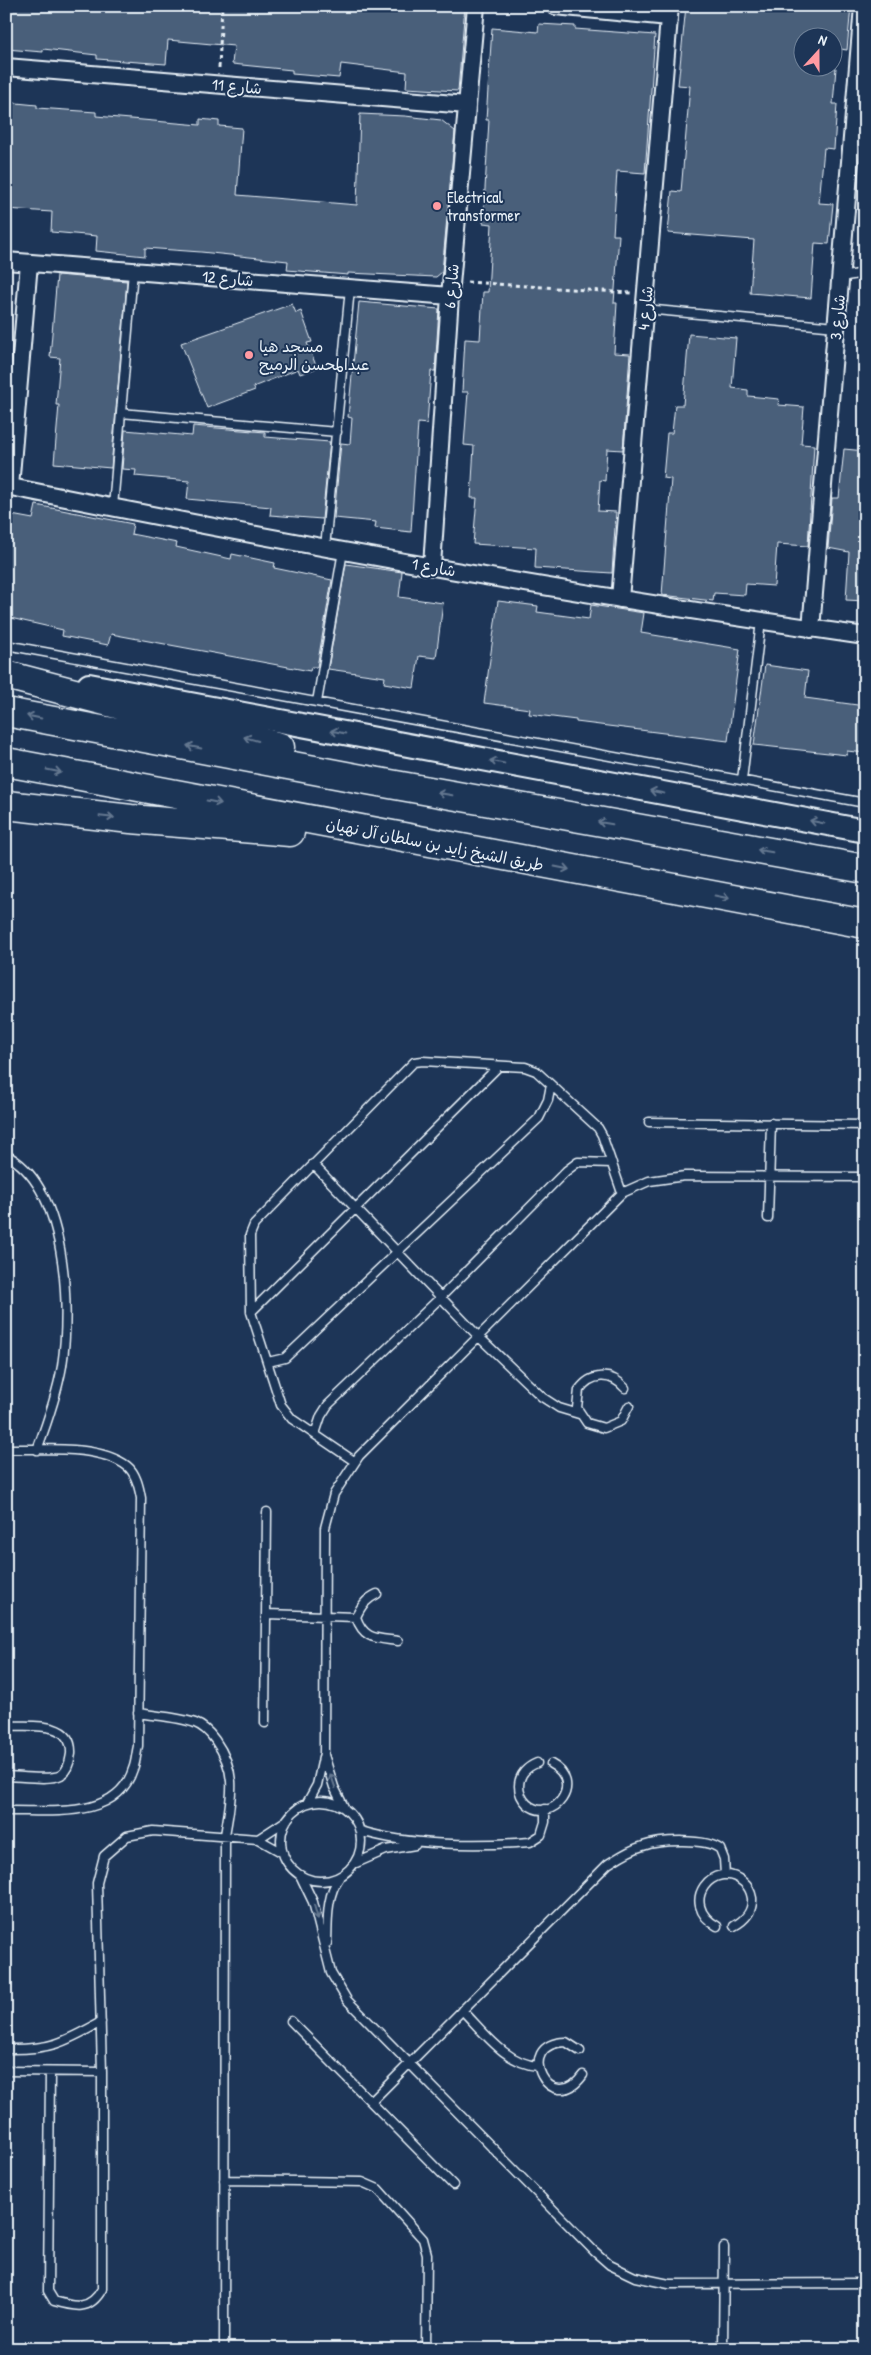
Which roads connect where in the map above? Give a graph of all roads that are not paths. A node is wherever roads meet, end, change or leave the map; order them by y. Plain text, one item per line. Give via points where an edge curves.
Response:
1 (476, 6) edge
2 (555, 6) edge
3 (863, 6) edge
4 (670, 12) edge
5 (6, 67) edge
6 (467, 105) junction
7 (6, 261) edge
8 (29, 262) junction
9 (133, 271) junction
10 (865, 273) edge
11 (840, 277) junction
12 (350, 288) junction
13 (451, 288) junction
14 (645, 302) junction
15 (836, 327) junction
16 (121, 413) junction
17 (337, 432) junction
18 (8, 486) edge
19 (113, 507) junction
20 (326, 548) junction
21 (343, 551) junction
22 (432, 566) junction
23 (620, 599) junction
24 (761, 621) junction
25 (811, 628) junction
26 (865, 636) edge
27 (6, 644) edge
28 (6, 669) edge
29 (6, 675) edge
30 (317, 702) junction
31 (6, 712) edge
32 (6, 762) edge
33 (362, 779) junction
34 (742, 780) junction
35 (865, 803) edge
36 (6, 805) edge
37 (865, 831) edge
38 (428, 843) junction
39 (865, 869) edge
40 (865, 924) edge
41 (499, 1066) junction
42 (551, 1085) junction
43 (649, 1122) dead end
44 (771, 1124) junction
45 (865, 1125) edge
46 (6, 1155) edge
47 (612, 1163) junction
48 (313, 1164) junction
49 (769, 1176) junction
50 (865, 1177) edge
51 (622, 1193) junction
52 (357, 1209) junction
53 (768, 1218) dead end
54 (396, 1250) junction
55 (441, 1297) junction
56 (251, 1312) junction
57 (478, 1336) junction
58 (268, 1362) junction
59 (625, 1388) dead end
60 (629, 1406) dead end
61 (579, 1414) junction
62 (315, 1434) junction
63 (6, 1450) edge
64 (37, 1450) junction
65 (354, 1461) junction
66 (267, 1512) dead end
67 (377, 1594) dead end
68 (266, 1614) junction
69 (324, 1616) junction
70 (356, 1617) junction
71 (398, 1641) dead end
72 (138, 1713) junction
73 (266, 1723) dead end
74 (6, 1726) edge
75 (324, 1753) junction
76 (537, 1763) dead end
77 (551, 1764) dead end
78 (6, 1776) edge
79 (307, 1803) junction
80 (345, 1808) junction
81 (545, 1809) junction
82 (6, 1811) edge
83 (287, 1820) junction
84 (361, 1831) junction
85 (225, 1836) junction
86 (258, 1839) junction
87 (427, 1843) junction
88 (283, 1853) junction
89 (356, 1862) junction
90 (300, 1875) junction
91 (725, 1875) junction
92 (339, 1878) junction
93 (717, 1926) dead end
94 (734, 1926) dead end
95 (326, 1950) junction
96 (462, 2010) junction
97 (291, 2021) dead end
98 (101, 2022) junction
99 (6, 2049) edge
100 (580, 2051) dead end
101 (409, 2063) junction
102 (538, 2066) junction
103 (6, 2071) edge
104 (50, 2072) junction
105 (102, 2072) junction
106 (583, 2075) dead end
107 (371, 2102) junction
108 (224, 2180) junction
109 (453, 2185) dead end
110 (724, 2247) dead end
111 (865, 2283) edge
112 (724, 2284) junction
113 (224, 2349) edge
114 (426, 2349) edge
115 (723, 2349) edge

1 - 6 street, شارع 6
2 - 4 street, شارع 4
3 - 11 street, شارع 3
4 - 14 street, شارع 4
5 - 6 street, شارع 11
6 - 13 street, شارع 6
7 - 8 street, شارع 12
8 - 9 street, شارع 12
8 - 18 street
9 - 12 street, شارع 12
9 - 16 lane
10 - 11 lane
11 - 15 street, شارع 3
12 - 13 street, شارع 12
12 - 17 lane
13 - 22 street, شارع 6
14 - 15 lane
14 - 23 street, شارع 4
15 - 25 street, شارع 3
16 - 17 lane
16 - 19 lane
17 - 20 lane
18 - 19 street, شارع 1
19 - 20 street, شارع 1
20 - 21 street, شارع 1
21 - 22 street, شارع 1
21 - 30 lane
22 - 23 street, شارع 1
23 - 24 street, شارع 1
24 - 25 street, شارع 1
24 - 34 lane
25 - 26 street, شارع 1
27 - 30 lane
37 -> 28 main road
33 -> 29 highway via 300,752
30 - 34 lane
33 -> 31 highway
32 -> 38 highway, طريق الشيخ زايد بن سلطان آل نهيان
39 -> 33 highway
34 - 35 lane
36 -> 38 highway via 130,819
38 -> 40 highway, طريق الشيخ زايد بن سلطان آل نهيان
41 - 42 lane via 536,1071
41 - 48 lane via 414,1062
41 - 52 lane
42 - 47 lane via 598,1128
42 - 54 lane via 539,1118
43 - 44 lane
44 - 45 lane
44 - 49 lane
46 - 64 lane via 28,1172 42,1193 56,1234 64,1278 66,1322 62,1366 52,1409
47 - 51 lane
47 - 55 lane via 578,1162 566,1171
48 - 52 lane
48 - 56 lane via 254,1225 250,1235
49 - 50 lane
49 - 51 lane via 667,1178
49 - 53 lane
51 - 57 lane
52 - 54 lane
52 - 56 lane
54 - 55 lane
54 - 58 lane via 285,1358
55 - 57 lane
55 - 62 lane via 328,1405
56 - 58 lane
57 - 61 lane via 542,1397 559,1408
57 - 65 lane
58 - 62 lane via 281,1405 292,1419
59 - 61 lane via 605,1376 587,1381 577,1396
60 - 61 lane via 621,1421 604,1428 587,1423
62 - 65 lane
63 - 64 lane
64 - 72 lane via 92,1452 110,1457 129,1467 137,1482 141,1498
65 - 69 lane via 334,1494 325,1528
66 - 68 lane
67 - 70 lane via 368,1598
68 - 69 lane
68 - 73 lane
69 - 70 lane
69 - 75 lane
70 - 71 lane via 360,1630 369,1636
72 - 82 lane via 138,1746 133,1771 108,1802 87,1809
72 - 85 lane via 196,1723 209,1732 232,1773
74 - 78 lane via 61,1731 68,1737 71,1748 66,1770 60,1775
75 - 79 lane via 317,1785
80 -> 75 lane via 334,1787
76 - 81 lane via 521,1776 519,1790 531,1807
77 - 81 lane via 565,1778 566,1793 558,1804
79 - 80 lane via 327,1801
79 - 83 lane
80 - 84 lane
81 - 87 lane via 541,1835 530,1842
83 - 86 lane
83 - 88 lane via 281,1842
84 - 87 lane
84 - 89 lane via 362,1842
85 - 86 lane
85 - 98 lane via 153,1831 127,1836 104,1856 97,1883
85 - 108 lane
86 - 88 lane
87 - 89 lane via 386,1850
88 - 90 lane
89 - 92 lane
90 - 92 lane via 319,1882
90 -> 95 lane via 313,1902
91 - 93 lane via 712,1878 699,1899 704,1916
91 - 94 lane via 745,1883 752,1898 748,1915
91 - 96 lane via 720,1849 705,1842 664,1842 626,1852 608,1864
92 - 95 lane via 330,1902
95 - 101 lane via 330,1974 347,2000
96 - 101 lane
96 - 102 lane via 510,2057 526,2065
97 - 107 lane
98 - 99 lane via 66,2042 36,2050
98 - 105 lane
100 - 102 lane via 566,2042 549,2045 543,2050
101 - 107 lane
101 - 112 lane via 610,2264 651,2282
102 - 106 lane via 544,2081 557,2088 572,2086
103 - 104 lane
104 - 105 lane
104 - 105 lane via 48,2291 54,2301 66,2305 87,2305 96,2300 102,2289
107 - 109 lane
108 - 113 lane
108 - 114 lane via 362,2182 378,2189 423,2239 427,2254
110 - 112 lane
111 - 112 lane
112 - 115 lane

